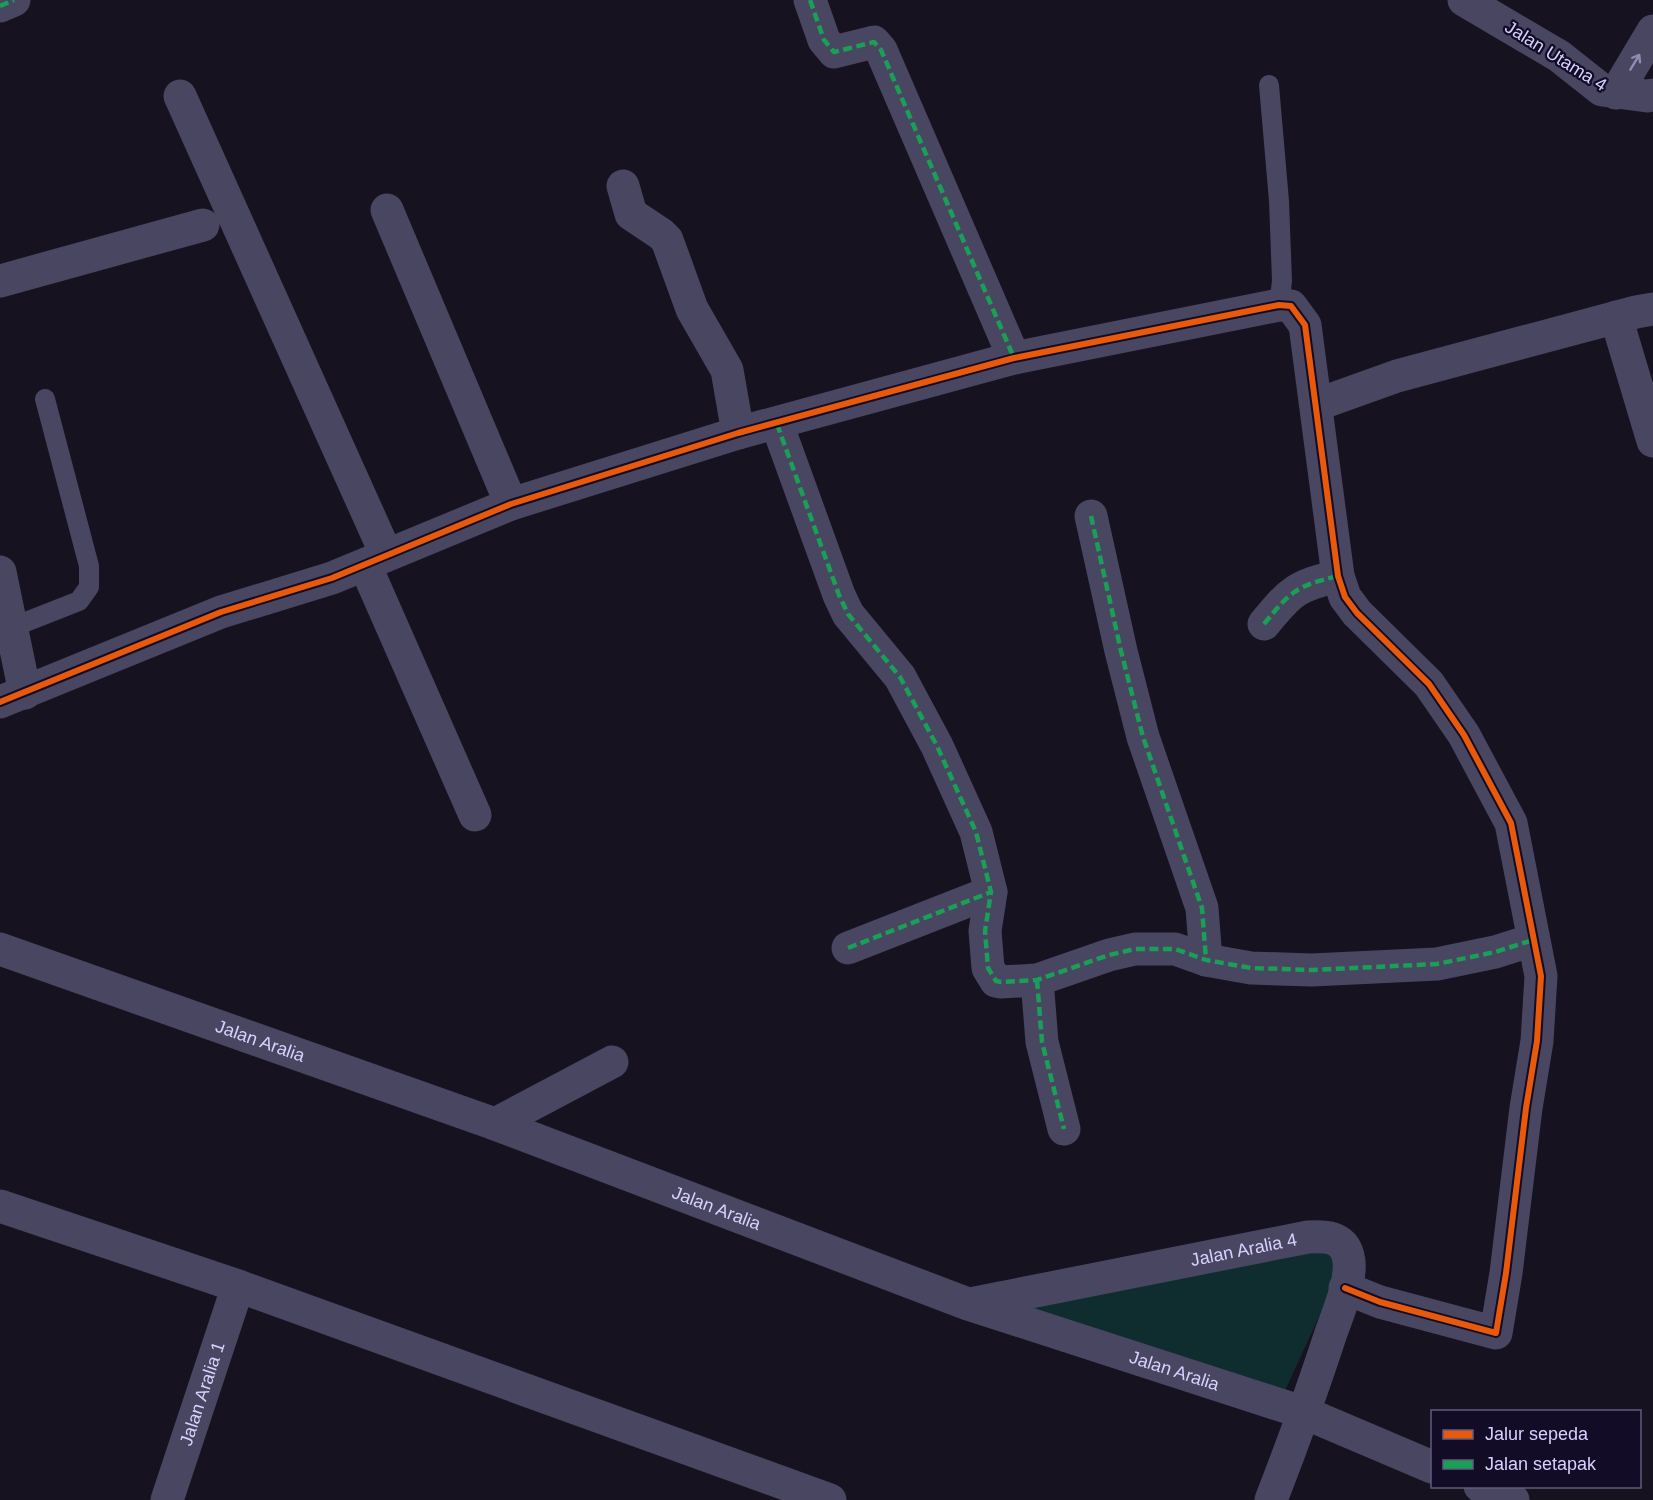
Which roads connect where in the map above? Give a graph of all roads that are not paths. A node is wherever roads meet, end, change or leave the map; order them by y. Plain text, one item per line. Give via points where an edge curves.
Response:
1 (14, 0) edge
2 (810, 0) edge
3 (1464, 0) edge
4 (0, 6) edge
5 (1653, 31) edge
6 (1269, 85) dead end
7 (1616, 93) junction
8 (1653, 95) edge
9 (180, 96) dead end
10 (623, 186) dead end
11 (387, 210) dead end
12 (203, 225) dead end
13 (0, 281) edge
14 (1279, 305) junction
15 (1653, 309) edge
16 (1616, 317) junction
17 (1014, 358) junction
18 (45, 399) dead end
19 (1316, 405) junction
20 (777, 424) junction
21 (738, 434) junction
22 (1653, 441) edge
23 (511, 504) junction
24 (1091, 516) dead end
25 (376, 560) junction
26 (0, 572) edge
27 (1338, 576) junction
28 (1264, 624) dead end
29 (13, 627) junction
30 (12, 697) edge
31 (475, 815) dead end
32 (991, 892) junction
33 (1533, 940) junction
34 (848, 948) dead end
35 (0, 949) edge
36 (1206, 960) junction
37 (1037, 981) junction
38 (612, 1062) dead end
39 (495, 1124) junction
40 (1064, 1129) dead end
41 (2, 1213) edge
42 (238, 1286) junction
43 (1345, 1288) junction
44 (968, 1304) junction
45 (1305, 1413) junction
46 (1431, 1467) edge
47 (1485, 1488) edge
48 (167, 1500) edge
49 (830, 1500) edge
50 (1271, 1500) edge
51 (1513, 1500) edge

1 - 4 street
2 - 17 street via 824,40 834,51 874,42 881,50
3 - 7 street, Jalan Utama 4 via 1559,56 1602,90
7 -> 5 street
6 - 14 lane via 1279,201
7 - 8 street
9 - 25 street
10 - 21 street via 631,214 667,240 692,309 727,370
11 - 23 street
12 - 13 street
14 - 17 street
14 - 19 street via 1291,306 1305,326
15 - 16 street
16 - 19 street via 1397,376
16 - 22 street
17 - 20 street
18 - 29 lane via 88,566 89,587 79,601
19 - 27 street
20 - 21 street
20 - 32 street via 839,595 848,614 900,677 937,746 976,832
21 - 23 street
23 - 25 street
24 - 36 street via 1143,737 1203,908
25 - 30 street via 332,578 221,612
25 - 31 street
26 - 29 street
27 - 28 street via 1300,587 1286,597
27 - 33 street via 1345,597 1357,613 1430,684 1464,735 1511,823
29 - 30 street
32 - 34 street
32 - 37 street via 985,931 991,975 1001,982
33 - 36 street via 1437,964 1312,970 1251,968
33 - 43 street via 1540,976 1537,1041 1496,1333 1380,1302
35 - 39 street, Jalan Aralia
36 - 37 street via 1175,949 1135,949
37 - 40 street via 1042,1042
38 - 39 street
39 - 44 street, Jalan Aralia
41 - 42 street
42 - 48 street, Jalan Aralia 1
42 - 49 street
43 - 44 street, Jalan Aralia 4 via 1348,1255 1340,1242 1329,1236
43 - 45 street, Jalan Aralia 4
44 - 45 street, Jalan Aralia
45 - 46 street, Jalan Aralia
45 - 50 street, Jalan Aralia 4
47 - 51 street

